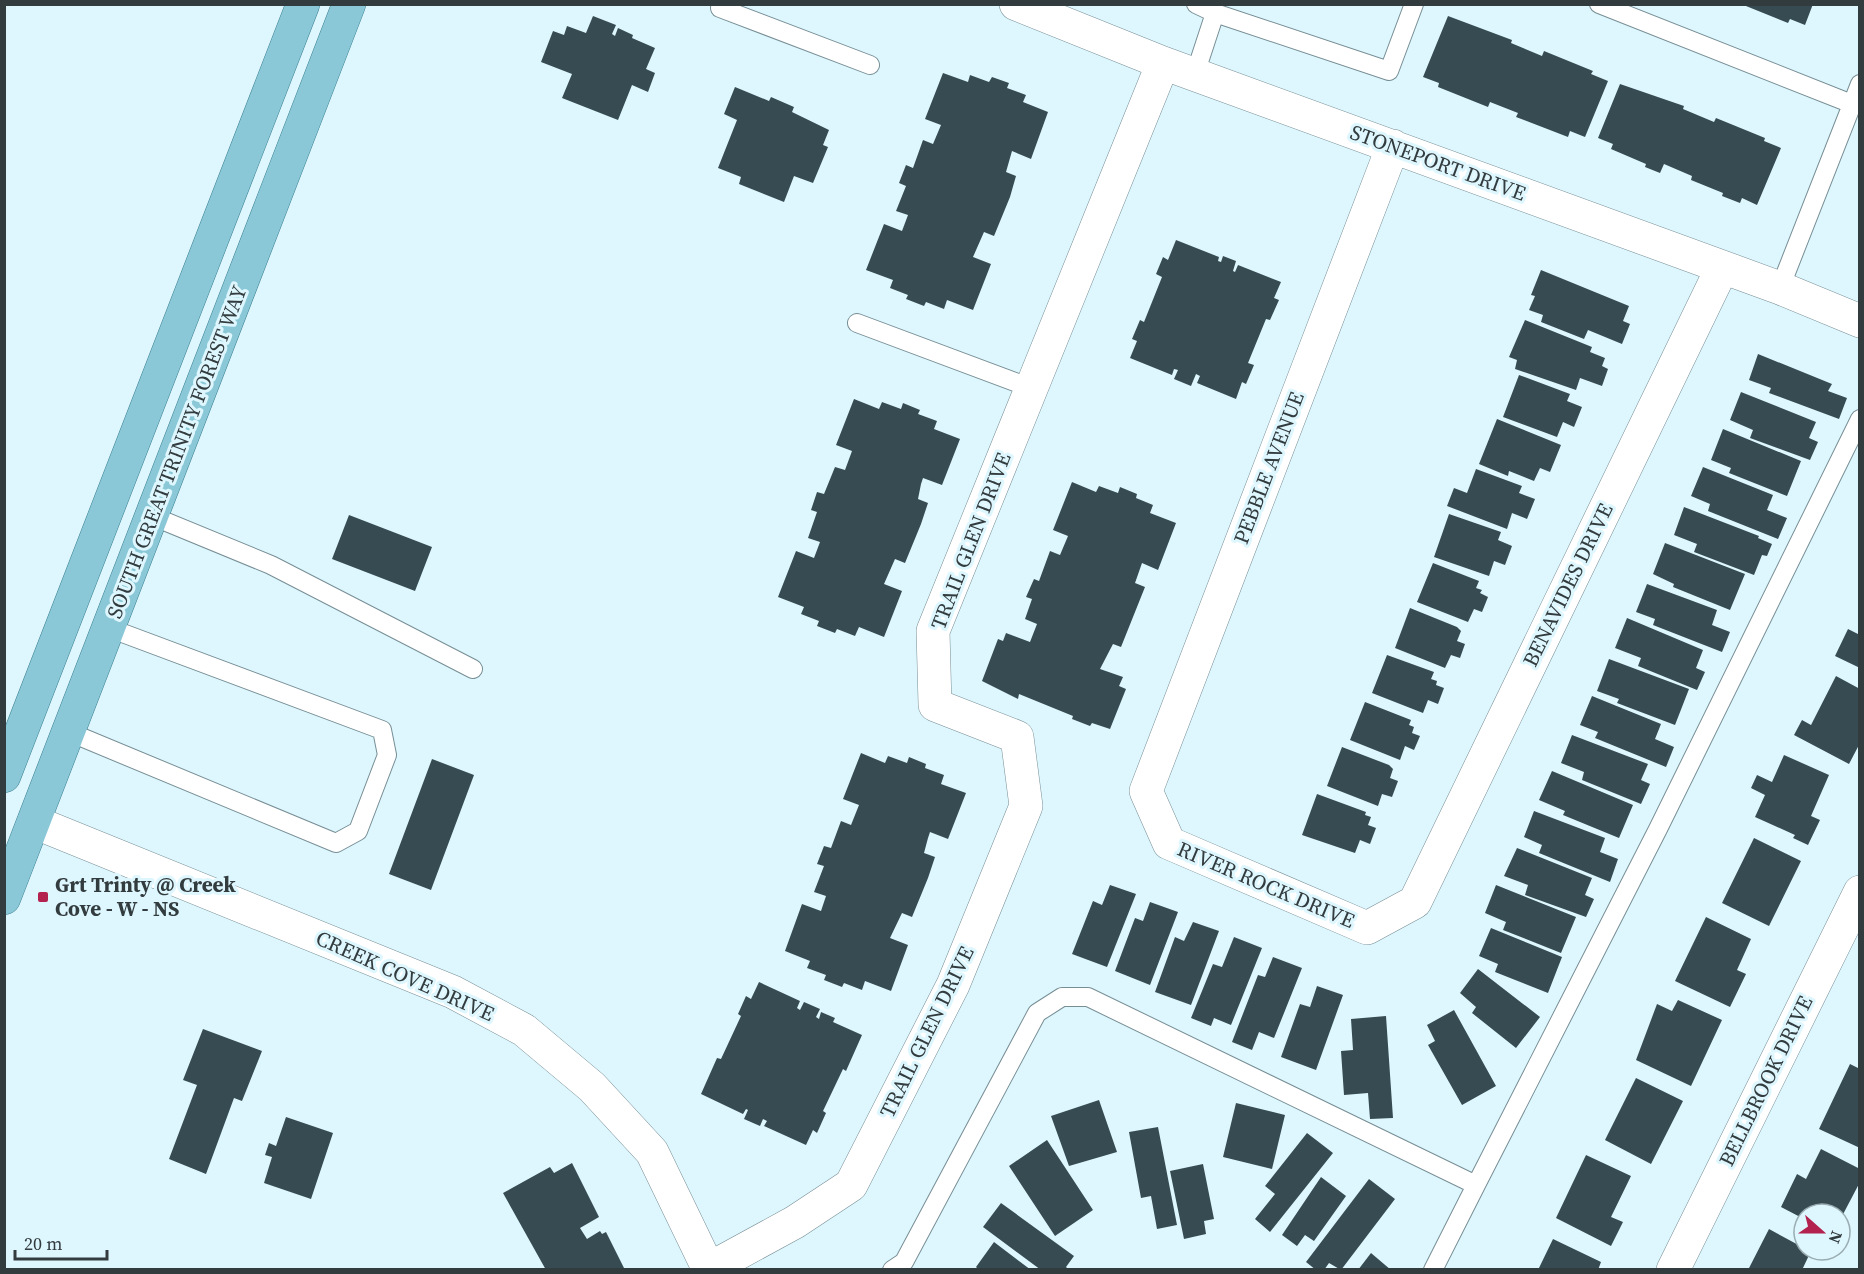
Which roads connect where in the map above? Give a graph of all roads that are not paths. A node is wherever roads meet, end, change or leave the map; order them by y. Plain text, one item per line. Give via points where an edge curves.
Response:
1 (303, 4) edge
2 (349, 4) edge
3 (1196, 4) edge
4 (1414, 4) edge
5 (1599, 4) edge
6 (717, 6) edge
7 (1029, 7) edge
8 (1215, 12) junction
9 (1163, 63) junction
10 (870, 65) dead end
11 (1195, 74) junction
12 (1860, 84) edge
13 (1852, 104) junction
14 (1393, 146) junction
15 (1722, 267) junction
16 (1780, 288) junction
17 (1860, 321) edge
18 (857, 323) dead end
19 (1031, 388) junction
20 (1860, 418) edge
21 (152, 516) junction
22 (110, 628) junction
23 (473, 669) dead end
24 (69, 732) junction
25 (4, 776) edge
26 (1146, 791) joint
27 (34, 822) junction
28 (1860, 892) edge
29 (4, 898) edge
30 (1414, 902) joint
31 (1476, 1185) junction
32 (709, 1269) edge
33 (892, 1269) edge
34 (1433, 1269) edge
35 (1673, 1269) edge

1 - 25 main road, SOUTH GREAT TRINITY FOREST WAY
2 - 21 main road, SOUTH GREAT TRINITY FOREST WAY
3 - 8 lane
4 - 8 lane via 1389,71
5 - 13 lane
6 - 10 lane
7 - 9 street, STONEPORT DRIVE
8 - 11 lane
9 - 11 street, STONEPORT DRIVE
9 - 19 street, TRAIL GLEN DRIVE
11 - 14 street, STONEPORT DRIVE
12 - 13 lane
13 - 16 lane
14 - 15 street, STONEPORT DRIVE
14 - 26 street, PEBBLE AVENUE
15 - 16 street, STONEPORT DRIVE
15 - 30 street, BENAVIDES DRIVE
16 - 17 street, STONEPORT DRIVE
18 - 19 lane
19 - 32 street, TRAIL GLEN DRIVE via 933,631 935,705 1017,737 1026,806 953,985 851,1185 795,1222
20 - 31 lane via 1658,829
21 - 22 main road, SOUTH GREAT TRINITY FOREST WAY
21 - 23 lane via 271,565
22 - 24 main road, SOUTH GREAT TRINITY FOREST WAY
22 - 24 lane via 382,730 387,755 358,831 336,843
24 - 27 main road, SOUTH GREAT TRINITY FOREST WAY
26 - 30 street, RIVER ROCK DRIVE via 1169,843 1367,928
27 - 29 main road, SOUTH GREAT TRINITY FOREST WAY
27 - 32 street, CREEK COVE DRIVE via 453,992 524,1030 592,1087 652,1152
28 - 35 street, BELLBROOK DRIVE
31 - 33 lane via 1088,997 1062,997 1036,1013 904,1262
31 - 34 lane

